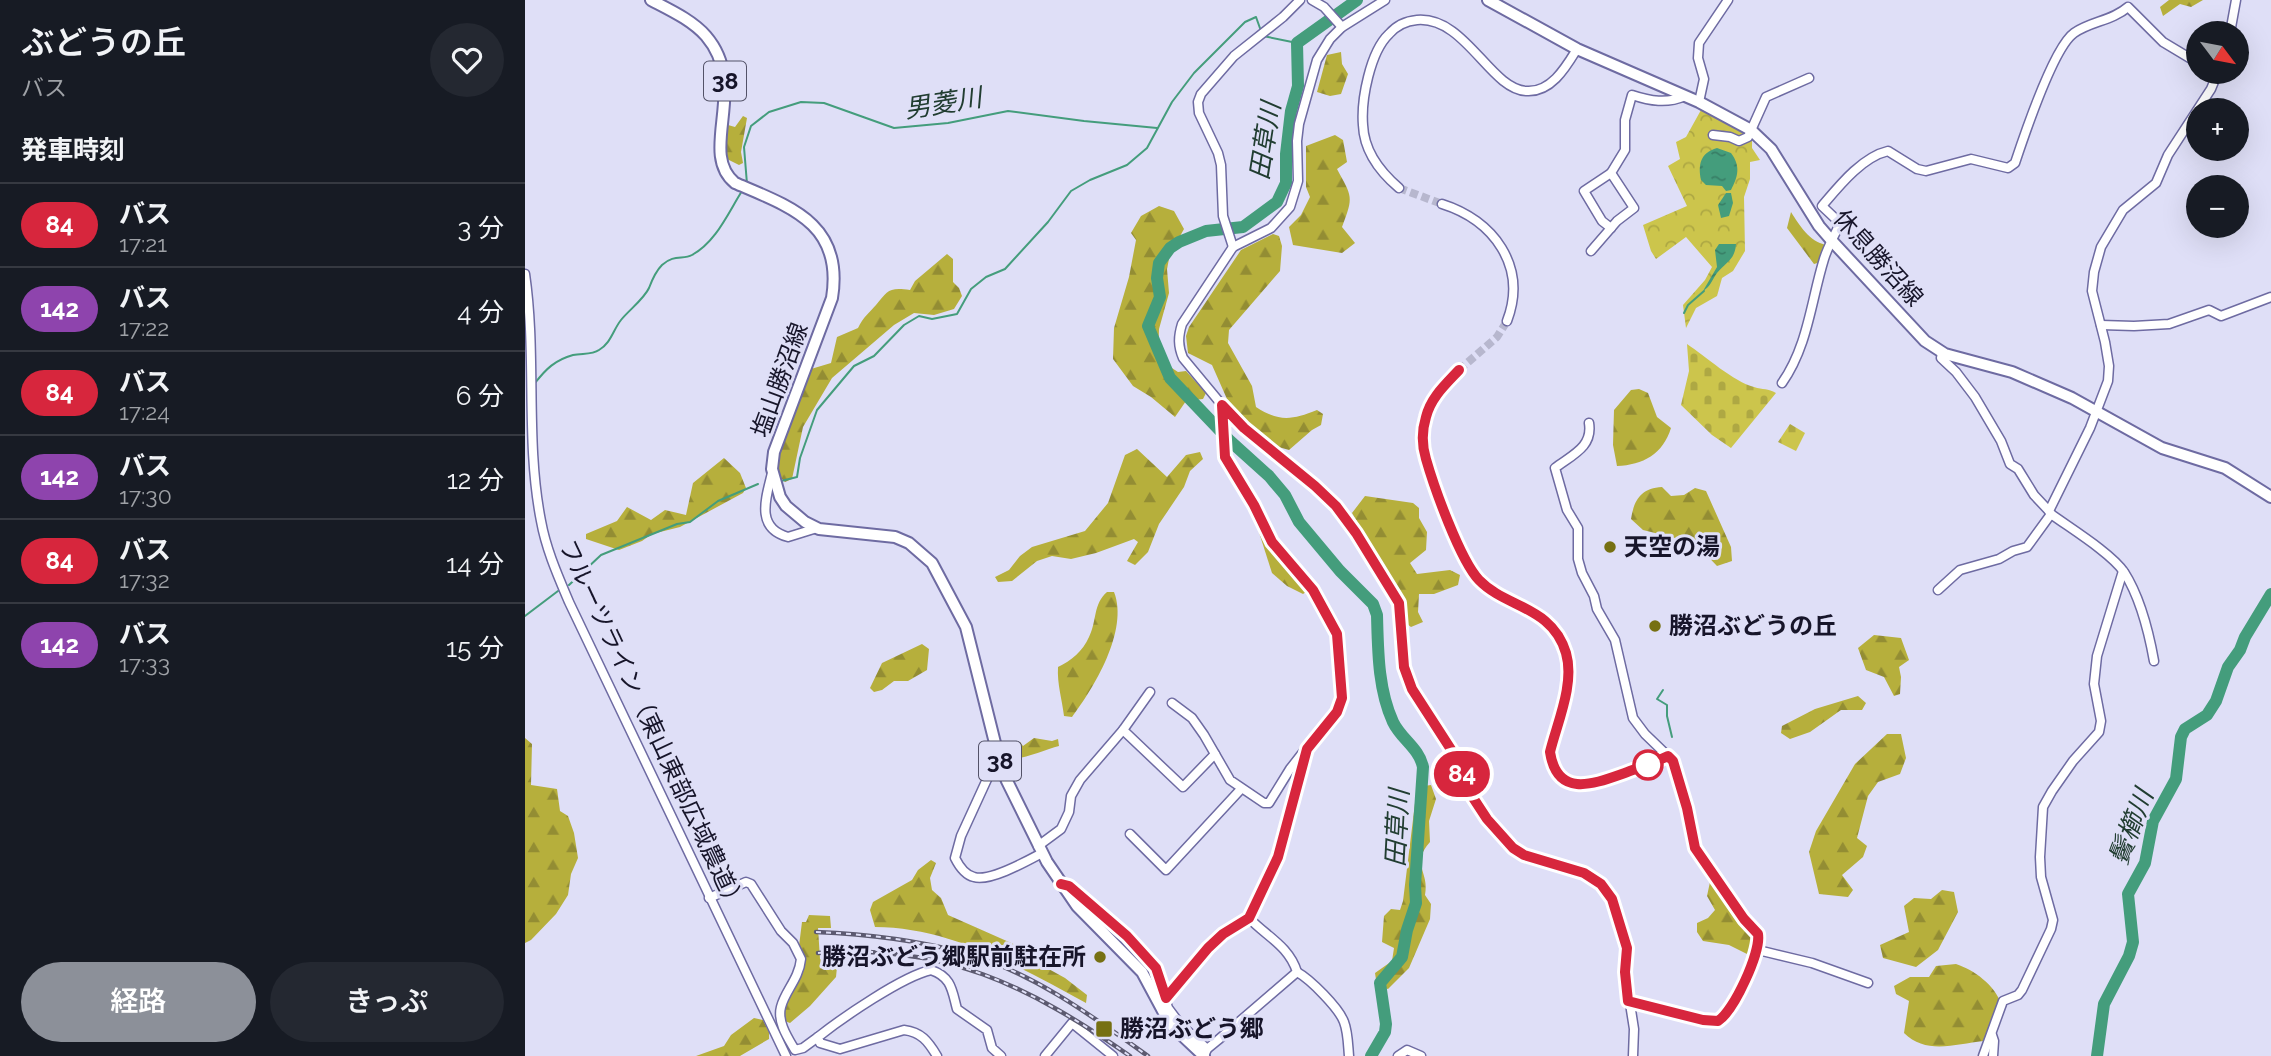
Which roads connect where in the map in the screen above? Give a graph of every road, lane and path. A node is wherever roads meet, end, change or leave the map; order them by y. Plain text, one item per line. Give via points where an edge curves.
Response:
1 (651, 0) edge
2 (1300, 0) edge
3 (1312, 0) edge
4 (1385, 0) edge
5 (1487, 0) edge
6 (1727, 0) edge
7 (2236, 0) edge
8 (2232, 21) edge
9 (1342, 27) junction
10 (1577, 49) junction
11 (2186, 56) edge
12 (1808, 78) dead end
13 (2213, 84) edge
14 (1685, 96) junction
15 (1699, 102) junction
16 (1751, 130) junction
17 (1713, 135) dead end
18 (1611, 173) junction
19 (1399, 188) tunnel mouth
20 (1442, 204) tunnel mouth
21 (1611, 228) junction
22 (1832, 241) junction
23 (1233, 247) junction
24 (1591, 251) dead end
25 (525, 276) edge
26 (2271, 297) edge
27 (1507, 321) tunnel mouth
28 (2101, 325) junction
29 (1943, 353) junction
30 (1459, 370) tunnel mouth
31 (1782, 383) dead end
32 (1222, 405) junction
33 (2097, 411) junction
34 (1589, 423) dead end
35 (529, 451) edge
36 (772, 471) junction
37 (2271, 497) edge
38 (2050, 512) junction
39 (817, 528) junction
40 (2123, 571) junction
41 (1938, 590) dead end
42 (2154, 661) dead end
43 (1150, 692) dead end
44 (1172, 703) dead end
45 (1123, 730) junction
46 (1307, 749) junction
47 (1215, 754) junction
48 (1668, 756) junction
49 (999, 758) junction
50 (1241, 789) junction
51 (1130, 834) dead end
52 (1040, 850) junction
53 (1061, 884) junction
54 (709, 898) junction
55 (1249, 918) junction
56 (1758, 950) junction
57 (1297, 972) junction
58 (1868, 983) dead end
59 (1166, 998) junction
60 (1628, 1001) junction
61 (1992, 1035) junction
62 (818, 1037) junction
63 (1052, 1053) edge
64 (1205, 1054) edge
65 (786, 1056) edge
66 (937, 1056) edge
67 (1001, 1056) edge
68 (1114, 1056) edge
69 (1349, 1056) edge
70 (1398, 1056) edge
71 (1421, 1056) edge
72 (1633, 1056) edge
73 (1983, 1056) edge
74 (1993, 1056) edge

1 - 36 main road, 塩山勝沼線 / 38 via 697,27 716,51 726,93 720,160 729,178 809,220 830,252 835,275 829,307 774,452
2 - 23 street via 1234,56 1198,102 1221,165 1223,216
3 - 9 street
4 - 9 street
5 - 10 main road, 休息勝沼線
6 - 15 street via 1699,43 1697,58 1704,79
7 - 8 street
9 - 23 street via 1321,52 1314,70 1299,124 1298,181 1290,207 1271,228
10 - 14 main road, 休息勝沼線
10 - 19 street via 1548,86 1526,91 1509,84 1445,26 1425,20 1395,28 1376,52 1362,114 1371,156
11 - 22 street via 2163,42 2128,7 2073,34 2062,46 2035,106 2015,163 2008,168 1971,159 1926,171 1888,151 1876,154 1822,206 1840,223
12 - 16 street via 1766,97
13 - 28 street via 2168,155 2156,183 2123,210 2101,247 2092,291
14 - 15 main road, 休息勝沼線
14 - 18 street via 1651,101 1632,95 1625,150
15 - 16 main road, 休息勝沼線
16 - 17 street via 1739,141
16 - 22 main road, 休息勝沼線 via 1771,149
18 - 21 street via 1634,208
18 - 21 street via 1584,191
20 - 27 street via 1477,220 1500,244 1513,289
21 - 24 street
22 - 29 main road, 休息勝沼線 via 1926,341
22 - 31 street via 1804,340
23 - 32 street via 1182,324 1178,342 1183,358
25 - 35 street, フルーツライン（東山東部広域農道） via 532,340
26 - 28 street via 2221,316 2209,310 2169,324
28 - 33 street via 2109,366
29 - 33 main road, 休息勝沼線 via 2012,372
29 - 38 street via 1941,358 1981,406 2010,464
30 - 48 street via 1430,406 1423,431 1425,458 1472,571 1491,589 1537,613 1566,653 1568,676 1551,764 1569,783 1586,786
32 - 46 street via 1225,457 1265,531 1313,590 1337,634 1340,705
32 - 60 street via 1336,506 1356,533 1399,603 1404,667 1412,689 1452,751 1468,790 1487,819 1513,848 1584,873 1601,884 1612,899 1627,948
33 - 37 main road, 休息勝沼線 via 2162,448 2225,468
33 - 38 street
34 - 48 street via 1591,434 1586,444 1555,468 1567,510 1578,527 1582,573 1615,640 1633,718
35 - 54 street, フルーツライン（東山東部広域農道） via 541,523 555,569
36 - 39 main road, 塩山勝沼線 / 38 via 780,497 794,514
36 - 39 street via 765,500 771,529 787,537
38 - 40 street
38 - 41 street via 2027,547 1961,570
39 - 49 main road, 塩山勝沼線 / 38 via 895,537 932,563 972,642
40 - 42 street via 2136,597
40 - 61 street via 2097,656 2094,684 2099,732 2043,807 2041,877 2053,920 2051,929 2022,990 2003,1001
43 - 45 street
44 - 47 street via 1192,718
45 - 47 street via 1184,787
45 - 52 street via 1080,780 1061,829
46 - 50 street via 1269,803
46 - 55 street via 1278,857
47 - 50 street
48 - 56 street via 1676,768 1695,848 1758,934
49 - 52 main road, 塩山勝沼線 / 38
49 - 52 street via 955,858 967,874 979,878
50 - 51 street via 1166,870
52 - 53 main road, 塩山勝沼線 / 38
53 - 59 street via 1127,936 1156,968
53 - 64 main road, 塩山勝沼線 / 38 via 1142,972 1170,1024
54 - 62 street via 740,883 751,884 801,959 781,1008 783,1028 795,1050
54 - 65 street, フルーツライン（東山東部広域農道）
55 - 57 street via 1288,954
55 - 59 street via 1208,948
56 - 58 street
56 - 60 street via 1729,1012 1718,1021
57 - 64 street
57 - 69 street via 1338,1011
59 - 64 street via 1168,1008
60 - 72 street
61 - 73 street
61 - 74 street
62 - 66 street via 820,1044 841,1049 913,1031 927,1040
62 - 67 street via 912,977 931,970 948,980 957,1009 987,1030 992,1048
63 - 68 street via 1072,1023
70 - 71 street via 1407,1050

